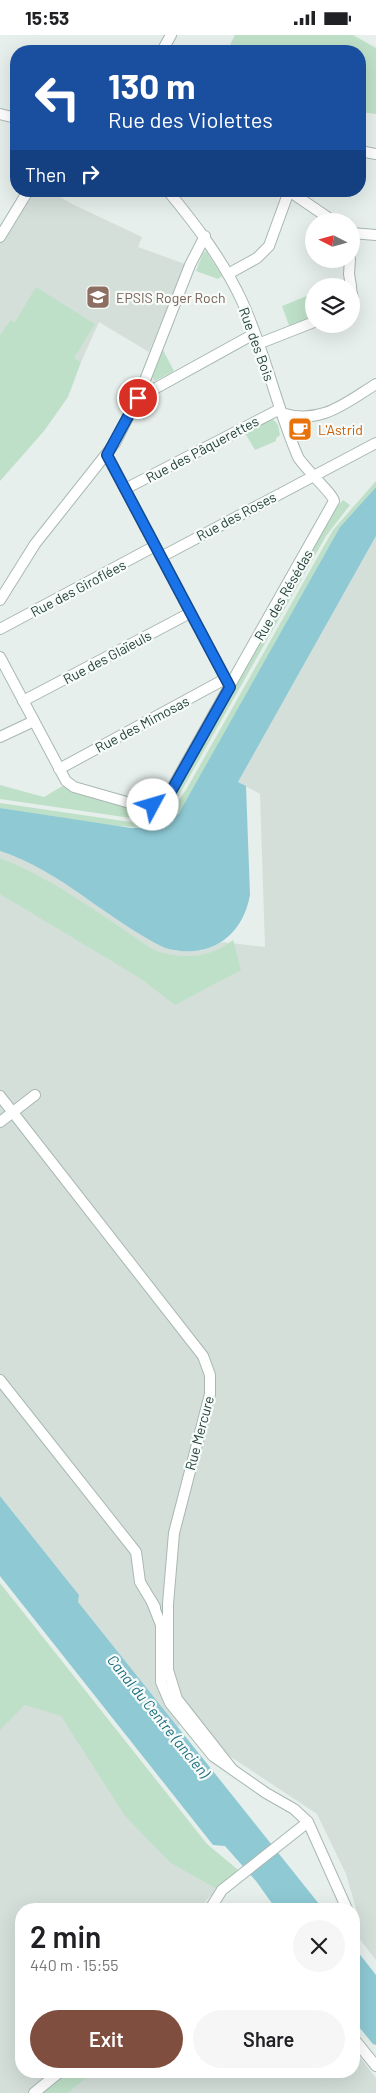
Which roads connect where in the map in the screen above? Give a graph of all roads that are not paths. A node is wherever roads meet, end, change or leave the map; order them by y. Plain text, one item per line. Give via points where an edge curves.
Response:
1 (24, 197) edge
2 (173, 197) edge
3 (287, 197) edge
4 (298, 197) edge
5 (321, 213) edge
6 (360, 234) edge
7 (376, 235) edge
8 (0, 237) edge
9 (204, 237) junction
10 (228, 274) junction
11 (305, 325) edge
12 (256, 339) junction
13 (376, 384) edge
14 (138, 398) junction
15 (281, 411) junction
16 (376, 443) edge
17 (107, 455) junction
18 (312, 476) junction
19 (125, 489) junction
20 (334, 501) joint
21 (155, 546) junction
22 (161, 557) junction
23 (0, 600) edge
24 (190, 613) junction
25 (0, 629) edge
26 (0, 657) edge
27 (228, 683) junction
28 (23, 701) junction
29 (34, 721) junction
30 (0, 737) edge
31 (59, 769) junction
32 (35, 1095) dead end
33 (0, 1096) edge
34 (12, 1112) junction
35 (0, 1122) edge
36 (0, 1380) edge
37 (152, 1602) junction
38 (169, 1629) junction
39 (232, 1769) junction
40 (308, 1821) junction
41 (214, 1903) edge
42 (344, 1903) edge
43 (360, 2046) edge
44 (376, 2066) edge
45 (52, 2078) edge
46 (34, 2093) edge

1 - 8 street
2 - 9 street, Rue des Bois
3 - 10 street via 269,246 257,258
4 - 5 street
6 - 7 street
9 - 10 street, Rue des Bois
9 - 14 street
10 - 12 street, Rue des Bois
11 - 12 street
12 - 14 street
12 - 15 street, Rue des Bois
13 - 15 street via 325,415 302,417
14 - 17 street
15 - 18 street, Rue des Bois via 298,457
15 - 19 street, Rue des Pâquerettes
16 - 18 street, Rue des Roses
17 - 19 street
17 - 23 street via 35,544
18 - 20 street, Rue des Bois via 333,495
18 - 22 street, Rue des Roses
19 - 21 street
20 - 27 street, Rue des Résédas
21 - 22 street
21 - 25 street, Rue des Giroflées
22 - 24 street
24 - 27 street
24 - 28 street, Rue des Glaïeuls
26 - 28 street, Rue des Résédas
27 - 31 street, Rue des Mimosas
27 - 31 street, Rue des Résédas via 168,797 153,805 137,805 74,787
28 - 29 street, Rue des Résédas
29 - 30 street
29 - 31 street, Rue des Résédas
32 - 34 street
33 - 34 street, Rue Mercure
34 - 35 street
34 - 38 street, Rue Mercure via 203,1356 208,1369 211,1384 209,1403 178,1507 174,1533
36 - 37 street via 136,1552 140,1581
37 - 38 street
37 - 39 street, Rue Mercure via 161,1625 159,1673 165,1694 205,1747
38 - 39 street, Rue Mercure via 168,1670 172,1689
39 - 40 street, Rue Mercure
40 - 41 street via 222,1890
40 - 42 street, Rue Mercure
43 - 44 street
45 - 46 street

